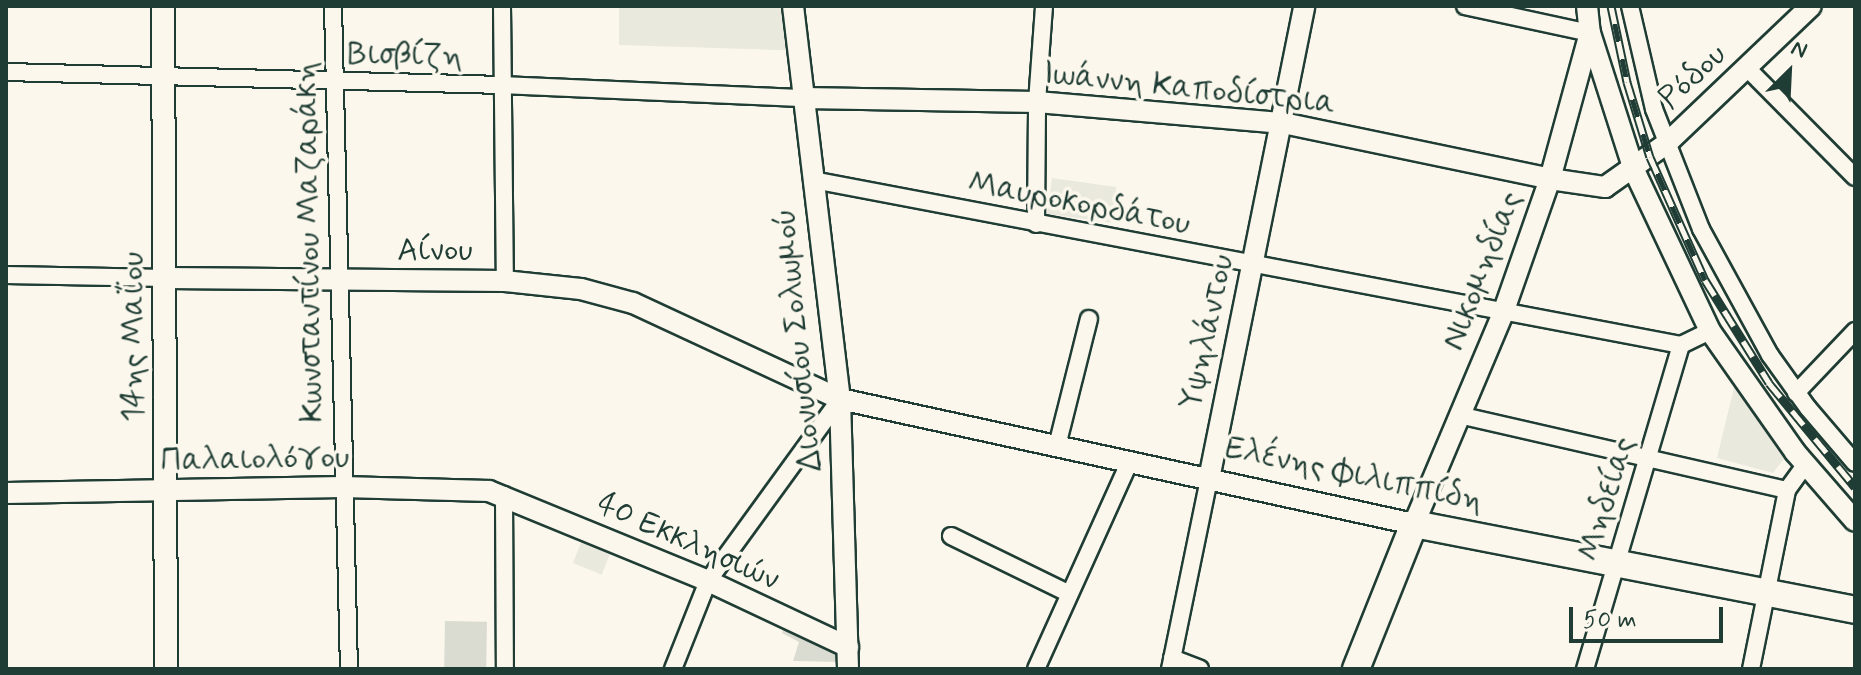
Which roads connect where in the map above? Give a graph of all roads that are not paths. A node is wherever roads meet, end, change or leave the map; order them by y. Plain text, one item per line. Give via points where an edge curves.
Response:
1 (163, 6) edge
2 (333, 6) edge
3 (502, 6) edge
4 (793, 6) edge
5 (1044, 6) edge
6 (1304, 6) edge
7 (1465, 6) edge
8 (1587, 6) edge
9 (1630, 6) edge
10 (1811, 6) edge
11 (1590, 33) junction
12 (1747, 68) junction
13 (6, 72) edge
14 (165, 78) junction
15 (336, 83) junction
16 (503, 85) junction
17 (804, 98) junction
18 (1037, 102) junction
19 (1283, 123) junction
20 (1650, 157) junction
21 (1855, 177) edge
22 (1550, 179) junction
23 (813, 180) junction
24 (1036, 224) junction
25 (1253, 265) junction
26 (6, 275) edge
27 (167, 278) junction
28 (339, 281) junction
29 (505, 281) junction
30 (1503, 313) junction
31 (1089, 319) dead end
32 (1710, 331) junction
33 (1855, 331) edge
34 (1681, 345) junction
35 (1796, 393) junction
36 (840, 399) junction
37 (1459, 415) junction
38 (1057, 446) junction
39 (1649, 459) junction
40 (1130, 461) junction
41 (1855, 463) edge
42 (1805, 465) junction
43 (1209, 479) junction
44 (343, 487) junction
45 (1787, 490) junction
46 (164, 492) junction
47 (6, 493) edge
48 (504, 495) junction
49 (1855, 521) edge
50 (1414, 524) junction
51 (951, 536) dead end
52 (1617, 565) junction
53 (708, 581) junction
54 (1769, 593) junction
55 (1070, 594) junction
56 (1855, 610) edge
57 (848, 647) junction
58 (1171, 664) edge
59 (166, 669) edge
60 (349, 669) edge
61 (505, 669) edge
62 (673, 669) edge
63 (848, 669) edge
64 (1036, 669) edge
65 (1200, 669) edge
66 (1356, 669) edge
67 (1585, 669) edge
68 (1751, 669) edge

1 - 14 main road, 14ης Μαΐου
2 - 15 street, Κωνσταντίνου Μαζαράκη
3 - 16 street
4 - 17 street, Διονυσίου Σολωμού
5 - 18 street
6 - 19 street, Υψηλάντου
7 - 11 street
8 - 11 street
9 - 20 street via 1648,87
10 - 12 street, Ρόδου
11 - 20 street
11 - 22 street, Νικομηδίας
12 - 20 street, Ρόδου
12 - 21 street
13 - 14 street, Βισβίζη
14 - 15 street, Βισβίζη
14 - 27 main road, 14ης Μαΐου
15 - 16 street, Βισβίζη
15 - 28 street, Κωνσταντίνου Μαζαράκη
16 - 17 street, Βισβίζη
16 - 29 street
17 - 18 street, Ιωάννη Καποδίστρια
17 - 23 street, Διονυσίου Σολωμού
18 - 19 street, Ιωάννη Καποδίστρια
18 - 24 street
19 - 22 street, Ιωάννη Καποδίστρια
19 - 25 street, Υψηλάντου
20 - 22 street, Ιωάννη Καποδίστρια via 1605,187
20 - 32 street
20 - 35 street via 1701,229 1730,288
22 - 30 street, Νικομηδίας
23 - 24 street, Μαυροκορδάτου
23 - 36 street, Διονυσίου Σολωμού
24 - 25 street, Μαυροκορδάτου
25 - 30 street, Μαυροκορδάτου
25 - 43 street, Υψηλάντου
26 - 27 street, Αίνου
27 - 28 street, Αίνου
27 - 46 main road, 14ης Μαΐου
28 - 29 street, Αίνου
28 - 44 street, Κωνσταντίνου Μαζαράκη
29 - 36 street, Αίνου via 611,295
30 - 34 street, Μαυροκορδάτου
30 - 37 street, Νικομηδίας
31 - 38 street
32 - 34 street
32 - 42 street
33 - 35 street
34 - 39 street, Μηδείας
35 - 41 street
36 - 38 street, Ελένης Φιλιππίδη
36 - 53 street
36 - 57 street, Διονυσίου Σολωμού
37 - 39 street
37 - 50 street, Νικομηδίας
38 - 40 street, Ελένης Φιλιππίδη
39 - 45 street
39 - 52 street, Μηδείας
40 - 43 street, Ελένης Φιλιππίδη
40 - 55 street
42 - 45 street
42 - 49 street
43 - 50 street, Ελένης Φιλιππίδη
43 - 58 street, Υψηλάντου
44 - 46 street, Παλαιολόγου
44 - 48 street, Παλαιολόγου via 462,487
44 - 60 street, Κωνσταντίνου Μαζαράκη
45 - 54 street
46 - 47 street, Παλαιολόγου
46 - 59 main road, 14ης Μαΐου
48 - 53 street, 40 Εκκλησιών
48 - 61 street
50 - 52 main road, Ελένης Φιλιππίδη
50 - 66 main road
51 - 55 street
52 - 54 main road, Ελένης Φιλιππίδη
52 - 67 street, Μηδείας
53 - 57 street, 40 Εκκλησιών
53 - 62 street
54 - 56 main road, Ελένης Φιλιππίδη
54 - 68 street
55 - 64 street
57 - 63 street, Διονυσίου Σολωμού
58 - 65 street

